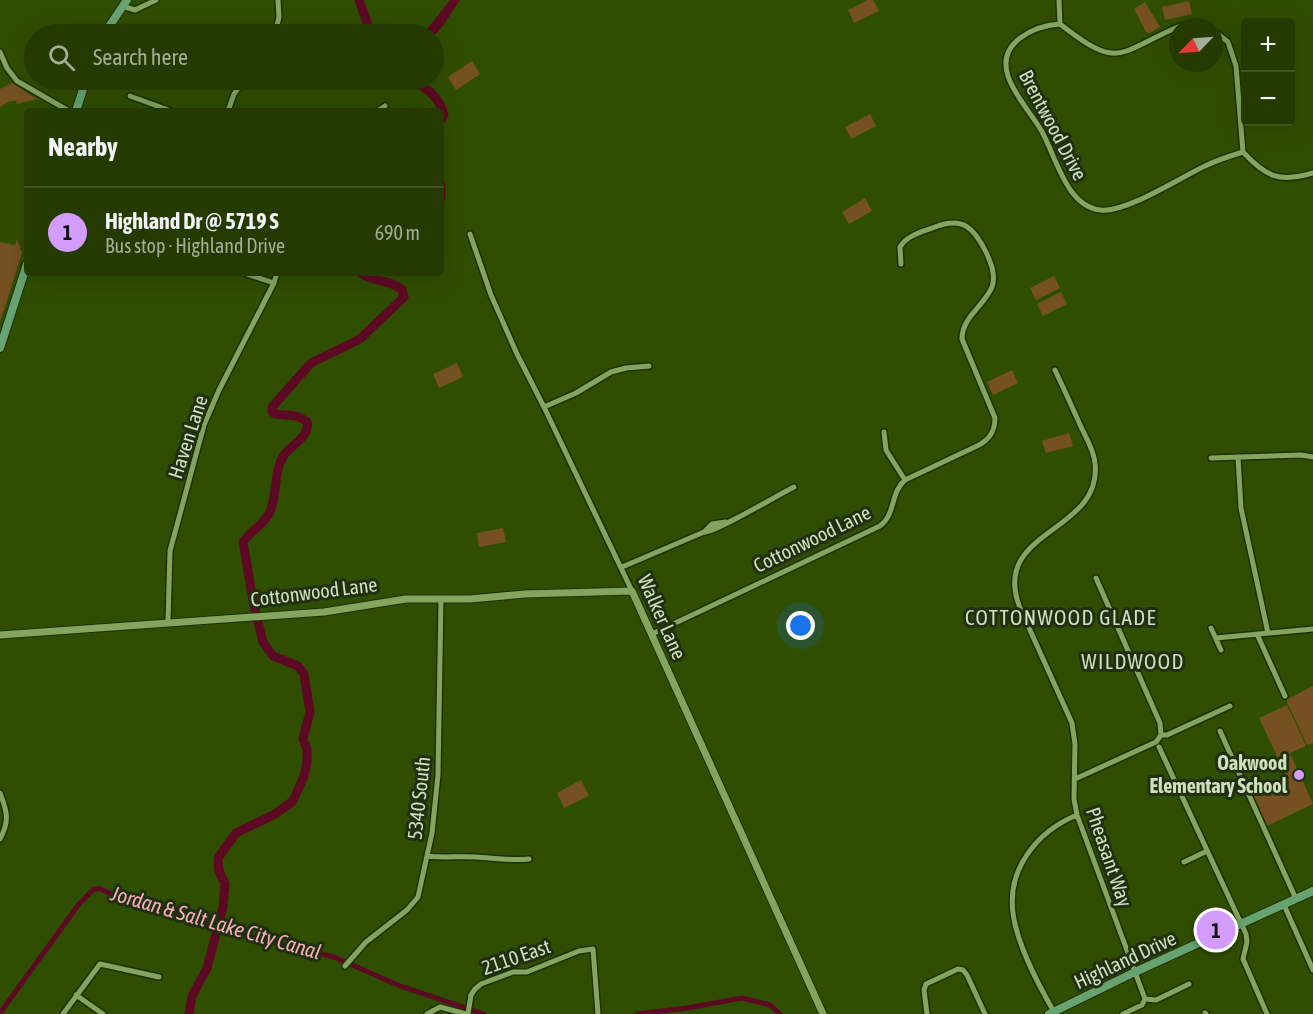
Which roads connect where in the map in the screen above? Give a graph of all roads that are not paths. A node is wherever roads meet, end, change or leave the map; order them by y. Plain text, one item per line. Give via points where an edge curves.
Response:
1 (156, 0) edge
2 (278, 0) edge
3 (1059, 0) edge
4 (125, 3) edge
5 (111, 24) edge
6 (277, 24) edge
7 (1060, 24) junction
8 (1169, 31) edge
9 (1223, 38) edge
10 (0, 52) edge
11 (24, 85) edge
12 (33, 90) edge
13 (83, 90) edge
14 (237, 90) edge
15 (130, 96) dead end
16 (385, 106) dead end
17 (64, 108) edge
18 (77, 108) edge
19 (163, 108) edge
20 (229, 108) edge
21 (382, 108) edge
22 (1243, 152) junction
23 (1313, 173) edge
24 (470, 234) dead end
25 (901, 264) dead end
26 (24, 273) edge
27 (253, 276) edge
28 (276, 276) edge
29 (274, 283) junction
30 (0, 348) edge
31 (649, 366) dead end
32 (1055, 370) dead end
33 (544, 407) junction
34 (884, 432) dead end
35 (1313, 457) edge
36 (1211, 458) dead end
37 (1238, 458) junction
38 (905, 480) junction
39 (794, 487) dead end
40 (622, 567) junction
41 (1095, 578) dead end
42 (632, 591) junction
43 (441, 599) junction
44 (168, 623) junction
45 (1211, 628) dead end
46 (1313, 629) edge
47 (1268, 633) junction
48 (652, 634) junction
49 (1257, 634) junction
50 (0, 635) edge
51 (1216, 638) junction
52 (1221, 650) dead end
53 (1285, 696) dead end
54 (1230, 706) dead end
55 (1220, 731) dead end
56 (1161, 735) junction
57 (1159, 747) dead end
58 (1075, 778) junction
59 (0, 793) edge
60 (1077, 815) junction
61 (0, 839) edge
62 (1208, 851) junction
63 (427, 856) junction
64 (529, 858) dead end
65 (1184, 862) dead end
66 (1313, 891) edge
67 (1296, 899) junction
68 (1284, 905) junction
69 (1242, 925) junction
70 (345, 966) dead end
71 (1313, 970) edge
72 (1135, 972) junction
73 (159, 977) dead end
74 (1190, 984) dead end
75 (76, 995) junction
76 (1145, 999) junction
77 (468, 1011) edge
78 (1131, 1012) edge
79 (1052, 1013) edge
80 (63, 1014) edge
81 (103, 1014) edge
82 (427, 1014) edge
83 (598, 1014) edge
84 (823, 1014) edge
85 (927, 1014) edge
86 (985, 1014) edge
87 (1123, 1014) edge
88 (1267, 1014) edge

1 - 4 street via 135,10
2 - 6 street
3 - 7 street
4 - 5 main road
7 - 8 street via 1094,48 1111,53 1129,51
7 - 22 street, Brentwood Drive via 1022,35 1008,55 1006,69 1070,190 1081,202 1100,210 1116,208
9 - 22 street via 1236,66
10 - 11 street via 9,72
12 - 17 street
13 - 18 main road
14 - 20 street
15 - 19 street
16 - 21 street
22 - 23 street via 1258,168 1277,177
24 - 33 street, Walker Lane via 493,300
25 - 38 street via 900,247 907,238 946,223 961,223 980,240 990,260 993,280 988,294 964,327 962,339 992,409 995,427 979,445
26 - 30 main road
27 - 29 street
28 - 29 street, Haven Lane
29 - 44 street, Haven Lane via 204,425 170,551
31 - 33 street via 611,372
32 - 58 street, Pheasant Way via 1094,456 1094,480 1081,508 1024,553 1017,565 1014,585 1020,608 1070,717 1075,737
33 - 40 street, Walker Lane
34 - 38 street via 886,450
35 - 37 street
36 - 37 street
37 - 47 street via 1241,508
38 - 48 street, Cottonwood Lane via 897,489 889,518 880,526
39 - 40 street via 714,530
40 - 42 street, Walker Lane
41 - 56 street via 1160,723
42 - 43 street, Cottonwood Lane
42 - 48 street, Walker Lane
43 - 44 street, Cottonwood Lane via 393,600 324,612
43 - 63 street, 5340 South via 438,775
44 - 50 street, Cottonwood Lane
45 - 51 street
46 - 47 street
47 - 49 street
48 - 84 street, Walker Lane
49 - 51 street
49 - 53 street
51 - 52 street
54 - 56 street
55 - 67 street
56 - 58 street via 1156,742
57 - 62 street
58 - 60 street, Pheasant Way
59 - 61 street via 8,820
60 - 72 street, Pheasant Way
60 - 79 street via 1035,843 1022,864 1014,889 1017,930
62 - 65 street
62 - 69 street
63 - 64 street
63 - 70 street, 5340 South via 414,904 366,942
66 - 67 main road, Highland Drive
67 - 68 main road, Highland Drive
68 - 69 main road, Highland Drive
68 - 71 street
69 - 72 main road, Highland Drive
69 - 88 street via 1247,939 1244,961
72 - 76 street, Pheasant Way
72 - 79 main road, Highland Drive
73 - 75 street via 100,964
74 - 76 street via 1156,999
75 - 80 street
75 - 81 street
76 - 78 street
77 - 82 street via 440,1007
77 - 83 street, 2110 East via 471,994 481,984 593,949
78 - 87 street
85 - 86 street via 926,984 958,969 966,975

